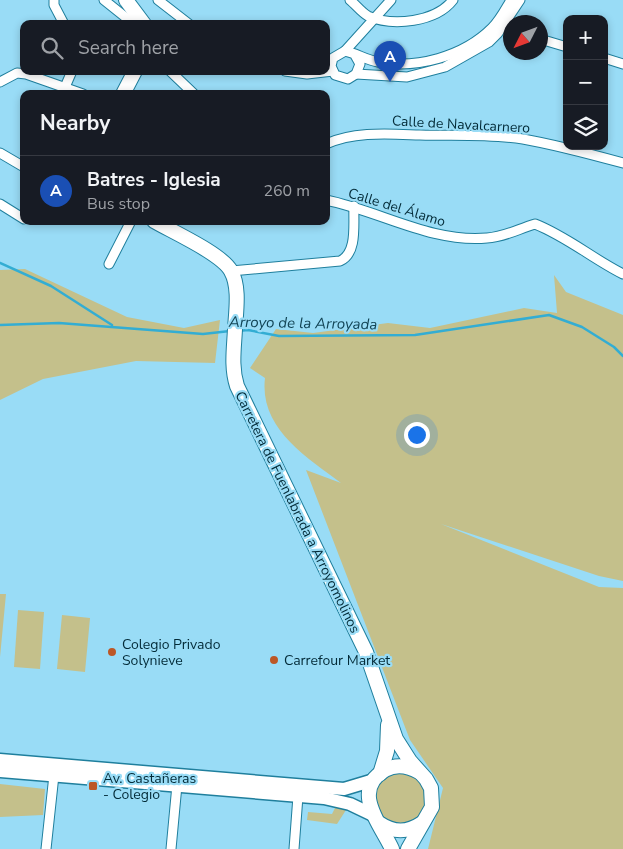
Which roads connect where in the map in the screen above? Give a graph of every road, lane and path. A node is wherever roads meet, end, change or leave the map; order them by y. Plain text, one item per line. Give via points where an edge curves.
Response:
1 (54, 0) edge
2 (104, 0) edge
3 (126, 0) edge
4 (158, 0) edge
5 (350, 0) edge
6 (391, 0) edge
7 (453, 0) edge
8 (511, 0) edge
9 (520, 0) edge
10 (506, 15) edge
11 (510, 15) edge
12 (376, 17) junction
13 (62, 20) edge
14 (129, 20) edge
15 (141, 20) edge
16 (185, 20) edge
17 (503, 26) edge
18 (548, 41) edge
19 (563, 46) edge
20 (345, 51) junction
21 (355, 55) junction
22 (608, 59) edge
23 (623, 64) edge
24 (330, 71) edge
25 (333, 71) junction
26 (20, 73) edge
27 (356, 74) junction
28 (28, 75) edge
29 (70, 75) edge
30 (133, 75) edge
31 (174, 75) edge
32 (0, 82) edge
33 (63, 90) edge
34 (125, 90) edge
35 (190, 90) edge
36 (330, 143) edge
37 (0, 153) edge
38 (623, 163) edge
39 (20, 164) edge
40 (330, 201) edge
41 (0, 204) edge
42 (354, 206) junction
43 (20, 216) edge
44 (129, 225) edge
45 (161, 225) edge
46 (109, 264) dead end
47 (232, 271) junction
48 (623, 274) edge
49 (388, 717) junction
50 (0, 760) edge
51 (0, 770) edge
52 (419, 772) junction
53 (54, 775) junction
54 (377, 777) junction
55 (177, 785) junction
56 (298, 796) junction
57 (376, 819) junction
58 (422, 823) junction
59 (46, 849) edge
60 (171, 849) edge
61 (294, 849) edge
62 (392, 849) edge
63 (408, 849) edge

1 - 13 street
2 - 14 street
3 - 15 main road
4 - 16 street
5 - 12 street via 368,16
6 - 12 street
7 - 12 street via 431,17 394,21
8 - 10 street
9 - 11 street
12 - 20 street
17 - 21 street via 430,61 388,64
17 - 27 street via 489,42 445,67 407,77
18 - 19 street
20 - 21 street
20 - 25 street via 333,58
21 - 27 street via 360,64
22 - 23 street
24 - 25 street
25 - 27 street via 343,79
26 - 32 street
28 - 33 street
29 - 33 street
30 - 34 main road
31 - 35 street
36 - 38 street, Calle de Navalcarnero via 376,134 522,139
37 - 39 street
40 - 42 street, Calle del Álamo
41 - 43 street
42 - 47 street via 352,247 346,259
42 - 48 street, Calle del Álamo via 452,238 487,238 514,233 535,224
44 - 46 street
45 - 47 main road via 223,260
47 - 49 main road, Carretera de Fuenlabrada a Arroyomolinos via 236,309 233,357 237,386 366,652
49 - 52 main road, Carretera de Fuenlabrada a Arroyomolinos via 396,739
49 - 54 main road via 387,751
50 - 54 street via 344,789
51 - 53 street
52 - 54 main road via 403,766 387,769
52 - 58 main road via 426,779 433,797 428,816
53 - 55 street
53 - 59 street
54 - 57 main road via 368,797
55 - 56 street
55 - 60 street
56 - 57 street via 338,800
56 - 61 street
57 - 58 main road via 397,831
57 - 62 main road
58 - 63 main road

